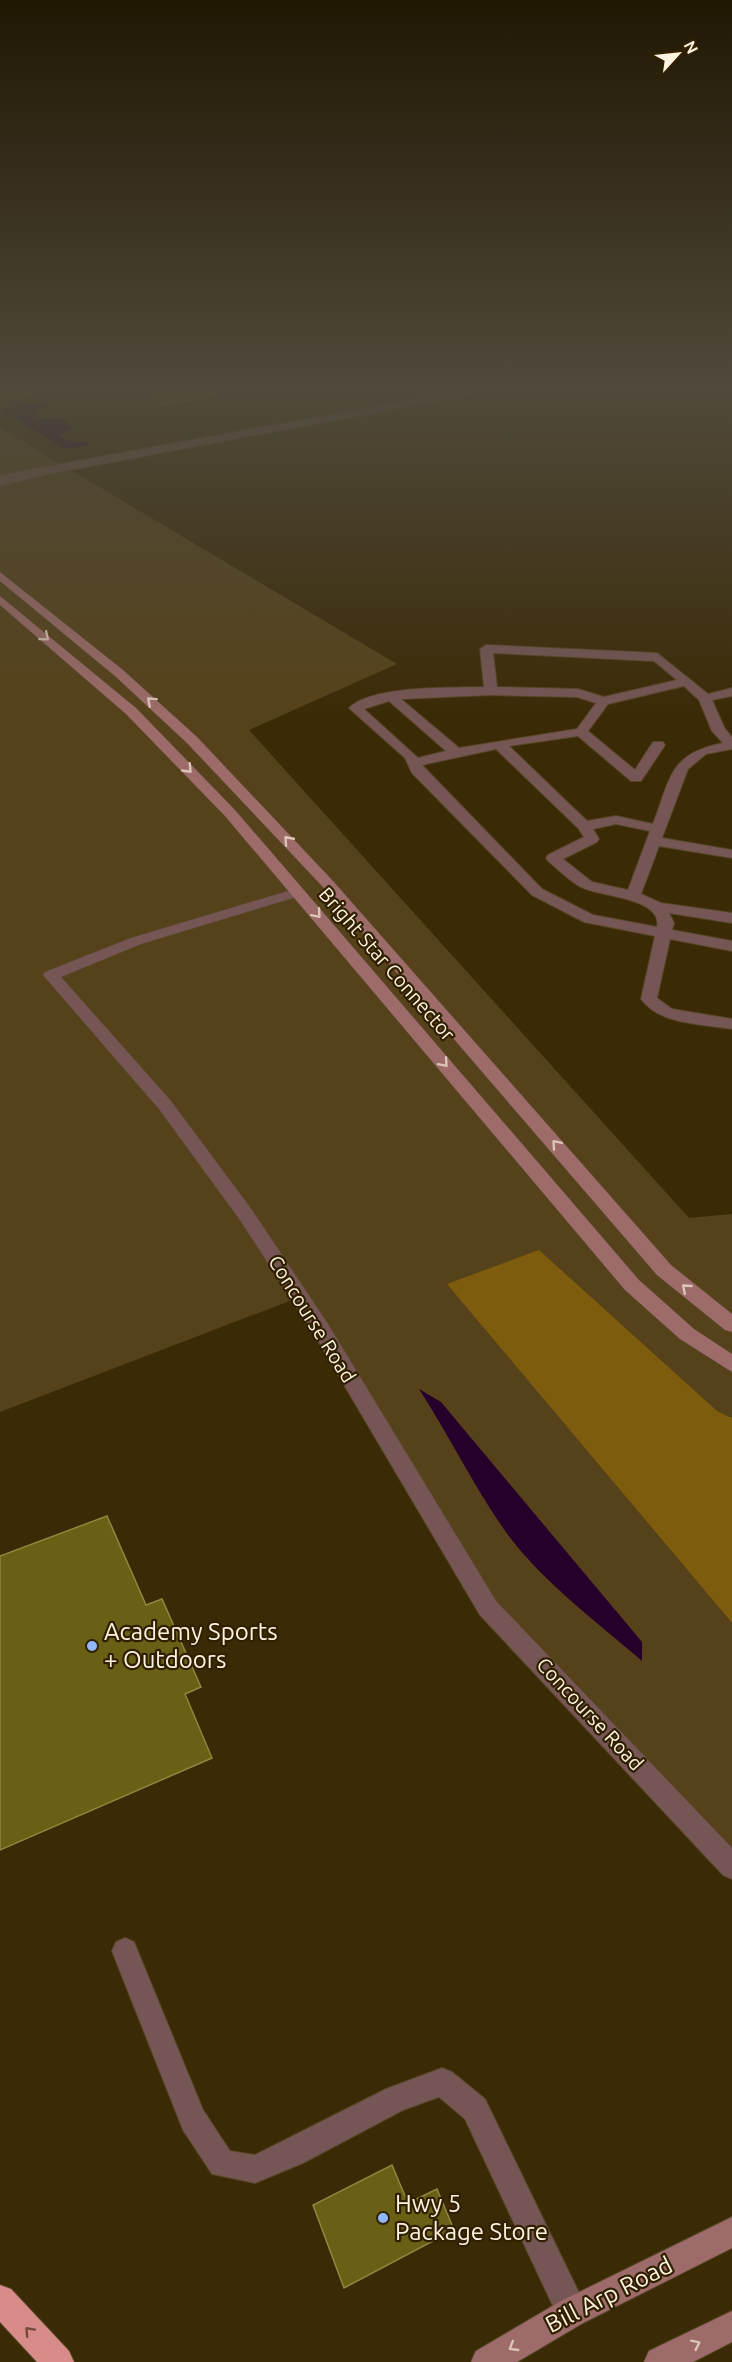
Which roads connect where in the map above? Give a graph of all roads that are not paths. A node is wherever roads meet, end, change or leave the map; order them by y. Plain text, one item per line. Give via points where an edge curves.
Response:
1 (0, 574) edge
2 (0, 599) edge
3 (686, 682) junction
4 (491, 691) junction
5 (732, 692) edge
6 (391, 696) junction
7 (705, 698) junction
8 (604, 701) junction
9 (581, 732) junction
10 (499, 744) junction
11 (732, 744) edge
12 (658, 745) dead end
13 (456, 753) junction
14 (414, 763) junction
15 (584, 826) junction
16 (656, 835) junction
17 (732, 854) edge
18 (298, 892) junction
19 (633, 896) junction
20 (658, 907) junction
21 (732, 918) edge
22 (663, 934) junction
23 (732, 946) edge
24 (732, 1024) edge
25 (732, 1324) edge
26 (732, 1364) edge
27 (732, 1866) edge
28 (125, 1951) dead end
29 (732, 2232) edge
30 (0, 2300) edge
31 (572, 2312) junction
32 (732, 2326) edge
33 (58, 2362) edge
34 (487, 2362) edge
35 (660, 2362) edge

25 -> 1 street, Bright Star Connector via 664,1270 328,884 200,748 137,688
2 -> 18 street, Bright Star Connector via 167,746
3 - 4 street via 657,657 486,649
3 - 7 street
3 - 8 street
4 - 6 street
4 - 8 street via 578,693
5 - 7 street
6 - 13 street
6 - 14 street via 355,708 411,756
7 - 11 street via 719,731
8 - 9 street
9 - 10 street
9 - 12 street via 636,778
10 - 13 street
10 - 15 street
11 - 16 street via 702,751 682,767
13 - 14 street
14 - 22 street via 537,892 589,919
15 - 16 street via 616,820
15 - 19 street via 592,839 553,858 587,885
16 - 17 street
16 - 19 street
18 -> 26 street, Bright Star Connector via 632,1285 687,1334
18 - 27 street, Concourse Road via 136,941 51,975 165,1105 246,1215 321,1329 488,1608
19 - 20 street
20 - 21 street
20 - 22 street via 666,923
22 - 23 street
22 - 24 street via 649,999 667,1013
28 - 31 street via 193,2120 222,2164 255,2169 396,2098 442,2082 475,2109
29 - 31 street, Bill Arp Road
33 -> 30 highway
31 -> 34 street, Bill Arp Road
35 -> 32 street

